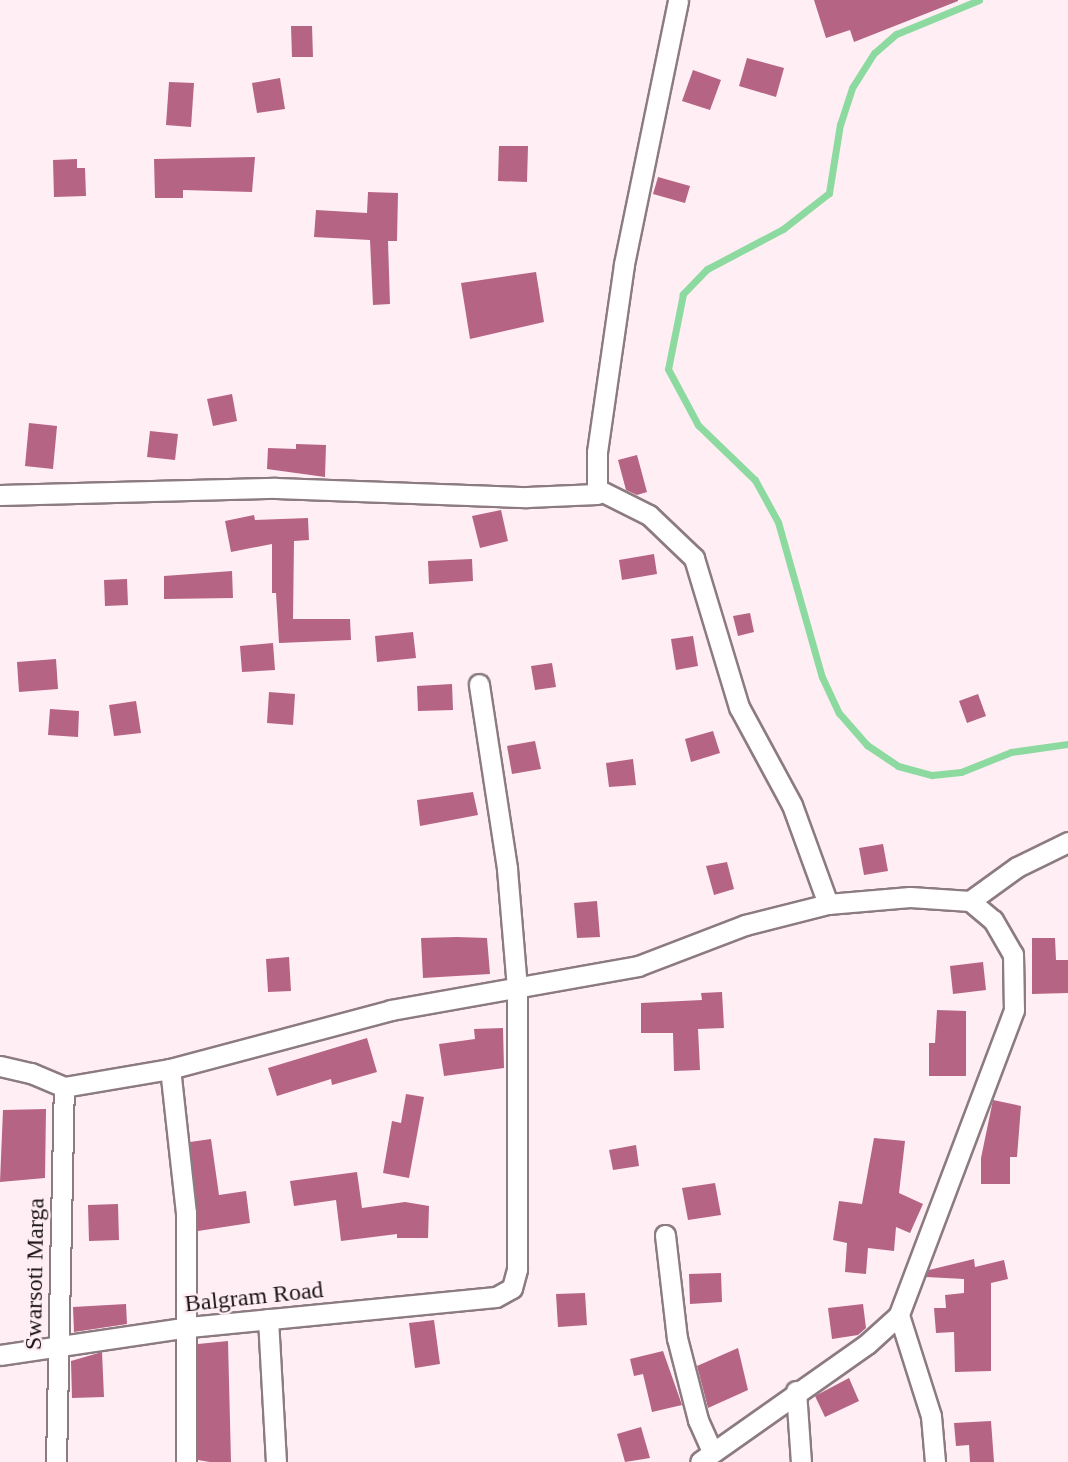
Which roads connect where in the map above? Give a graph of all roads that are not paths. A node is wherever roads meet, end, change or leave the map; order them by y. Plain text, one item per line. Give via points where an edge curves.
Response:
1 (678, 0) edge
2 (597, 489) junction
3 (0, 495) edge
4 (479, 684) dead end
5 (1068, 842) edge
6 (970, 901) junction
7 (828, 904) junction
8 (517, 988) junction
9 (0, 1066) edge
10 (170, 1069) junction
11 (64, 1087) junction
12 (665, 1235) dead end
13 (899, 1315) junction
14 (268, 1320) junction
15 (189, 1327) junction
16 (58, 1350) junction
17 (0, 1354) edge
18 (796, 1391) junction
19 (706, 1457) edge
20 (56, 1462) edge
21 (186, 1462) edge
22 (276, 1462) edge
23 (800, 1462) edge
24 (934, 1462) edge

1 - 2 street via 624,264 597,452
2 - 3 street via 597,494 527,497 276,488
2 - 7 street via 649,515 694,558 739,707 792,805
4 - 8 street via 507,868
5 - 6 street via 1017,867
6 - 7 street via 911,897
6 - 13 street via 993,920 1013,954 1014,1010
7 - 8 street via 745,925 638,966
8 - 10 street via 391,1010
8 - 14 street, Balgram Road via 517,1269 512,1288 496,1297
9 - 11 street
10 - 11 street
10 - 15 street via 186,1213
11 - 16 street, Swarsoti Marga
12 - 19 street via 677,1338
13 - 18 street via 867,1344
13 - 24 street via 931,1416
14 - 15 street, Balgram Road
14 - 22 street
15 - 16 street, Balgram Road
15 - 21 street
16 - 17 street, Balgram Road
16 - 20 street, Swarsoti Marga
18 - 19 street
18 - 23 street

